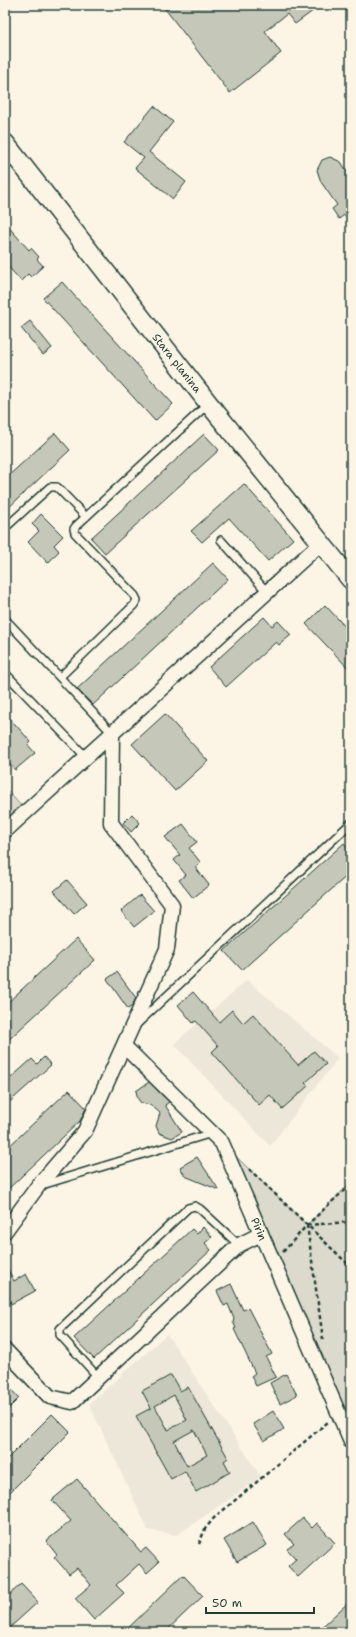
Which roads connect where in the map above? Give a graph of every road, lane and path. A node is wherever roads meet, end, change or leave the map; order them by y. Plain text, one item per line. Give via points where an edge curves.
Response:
1 (5, 143) edge
2 (209, 404) junction
3 (86, 517) junction
4 (5, 528) edge
5 (221, 540) dead end
6 (321, 543) junction
7 (351, 580) edge
8 (267, 592) junction
9 (5, 619) edge
10 (5, 673) edge
11 (60, 677) junction
12 (112, 733) junction
13 (86, 757) junction
14 (351, 823) edge
15 (5, 831) edge
16 (132, 1029) junction
17 (124, 1046) junction
18 (351, 1084) edge
19 (351, 1092) edge
20 (212, 1133) junction
21 (244, 1165) dead end
22 (351, 1184) edge
23 (38, 1186) junction
24 (351, 1222) edge
25 (307, 1225) junction
26 (5, 1232) edge
27 (261, 1234) junction
28 (239, 1245) junction
29 (273, 1263) junction
30 (351, 1267) edge
31 (324, 1342) dead end
32 (5, 1350) edge
33 (98, 1377) junction
34 (338, 1413) junction
35 (351, 1442) edge
36 (199, 1544) dead end

1 - 2 street, Stara planina
2 - 3 lane
2 - 6 street, Stara planina
3 - 4 lane via 57,487 53,486
3 - 11 lane via 76,526 75,533 137,600
5 - 8 lane
6 - 7 street, Stara planina
6 - 8 street
8 - 12 street
9 - 11 lane
10 - 13 lane
11 - 12 lane
12 - 13 street
12 - 16 street via 111,823 172,905 167,949
13 - 15 street
14 - 16 lane
16 - 17 street
17 - 20 street, Pirin
17 - 23 street via 85,1131
18 - 19 path
20 - 23 lane
20 - 27 street, Pirin via 222,1143
21 - 25 path
22 - 25 path
23 - 26 street
24 - 25 path
25 - 29 path
25 - 30 path
25 - 31 path
27 - 28 street
27 - 29 street, Pirin
28 - 33 street
28 - 33 lane via 200,1209 195,1206 188,1208 101,1289 60,1329 60,1335
29 - 34 street, Pirin
32 - 33 street via 50,1397 72,1402
34 - 35 street, Pirin
34 - 36 path via 214,1518 205,1529

